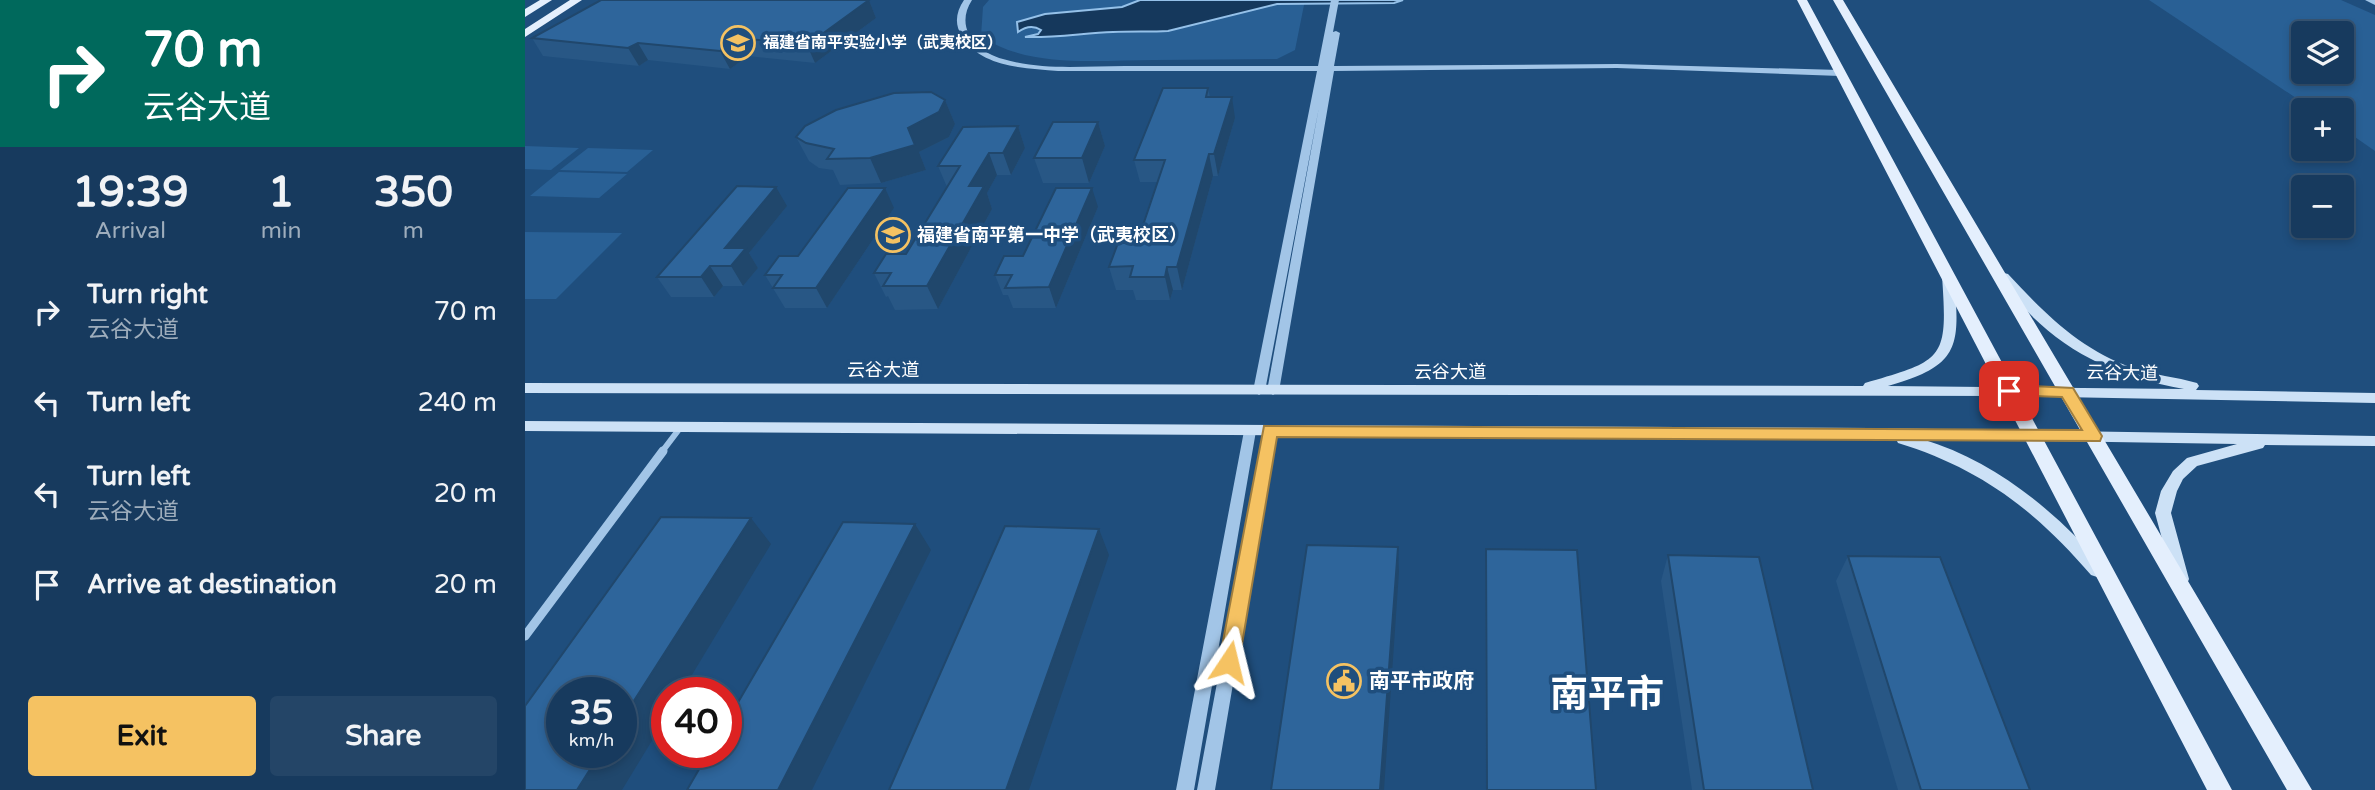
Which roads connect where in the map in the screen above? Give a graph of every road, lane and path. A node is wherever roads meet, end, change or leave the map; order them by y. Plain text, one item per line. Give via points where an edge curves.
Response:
1 (547, 0) edge
2 (577, 0) edge
3 (968, 0) edge
4 (1335, 0) edge
5 (1343, 0) edge
6 (1802, 0) edge
7 (1838, 0) edge
8 (2369, 0) edge
9 (2375, 3) edge
10 (525, 14) edge
11 (525, 34) edge
12 (1331, 37) junction
13 (1326, 67) junction
14 (1840, 73) junction
15 (1993, 264) junction
16 (1948, 275) junction
17 (525, 388) edge
18 (1266, 391) junction
19 (1852, 391) junction
20 (2009, 391) junction
21 (2067, 392) junction
22 (2245, 395) junction
23 (2375, 398) edge
24 (525, 426) edge
25 (680, 428) junction
26 (1250, 431) junction
27 (1269, 431) junction
28 (1870, 433) junction
29 (2031, 435) junction
30 (2094, 436) junction
31 (2278, 439) junction
32 (2375, 440) edge
33 (2113, 588) junction
34 (2187, 597) junction
35 (525, 636) edge
36 (1185, 790) edge
37 (1206, 790) edge
38 (2220, 790) edge
39 (2300, 790) edge

1 - 10 main road
2 - 11 main road
3 - 13 street via 960,25 967,41 1004,62 1058,69
4 - 12 street
5 - 12 street
6 - 14 main road
7 - 15 main road
8 - 9 street
12 - 13 street
13 - 14 street via 1617,66
13 - 18 street
14 - 16 main road
15 - 21 main road
15 - 22 main road via 2061,337 2092,357 2146,377
16 - 19 main road via 1951,333 1947,350 1927,368
16 - 20 main road
17 - 18 main road, 云谷大道
18 - 19 main road, 云谷大道
19 - 20 main road, 云谷大道
20 - 21 main road, 云谷大道
20 - 29 main road
21 - 22 main road, 云谷大道
21 - 30 main road
22 - 23 main road, 云谷大道
24 - 25 main road
25 - 26 main road
25 - 35 street
26 - 27 main road
26 - 36 street
27 - 28 main road
27 - 37 street
28 - 29 main road
28 - 33 main road via 1930,446 1992,474 2078,547
29 - 30 main road
29 - 33 main road
30 - 31 main road
30 - 34 main road
31 - 32 main road
31 - 34 main road via 2192,462 2178,475 2163,513
33 - 38 main road
34 - 39 main road

